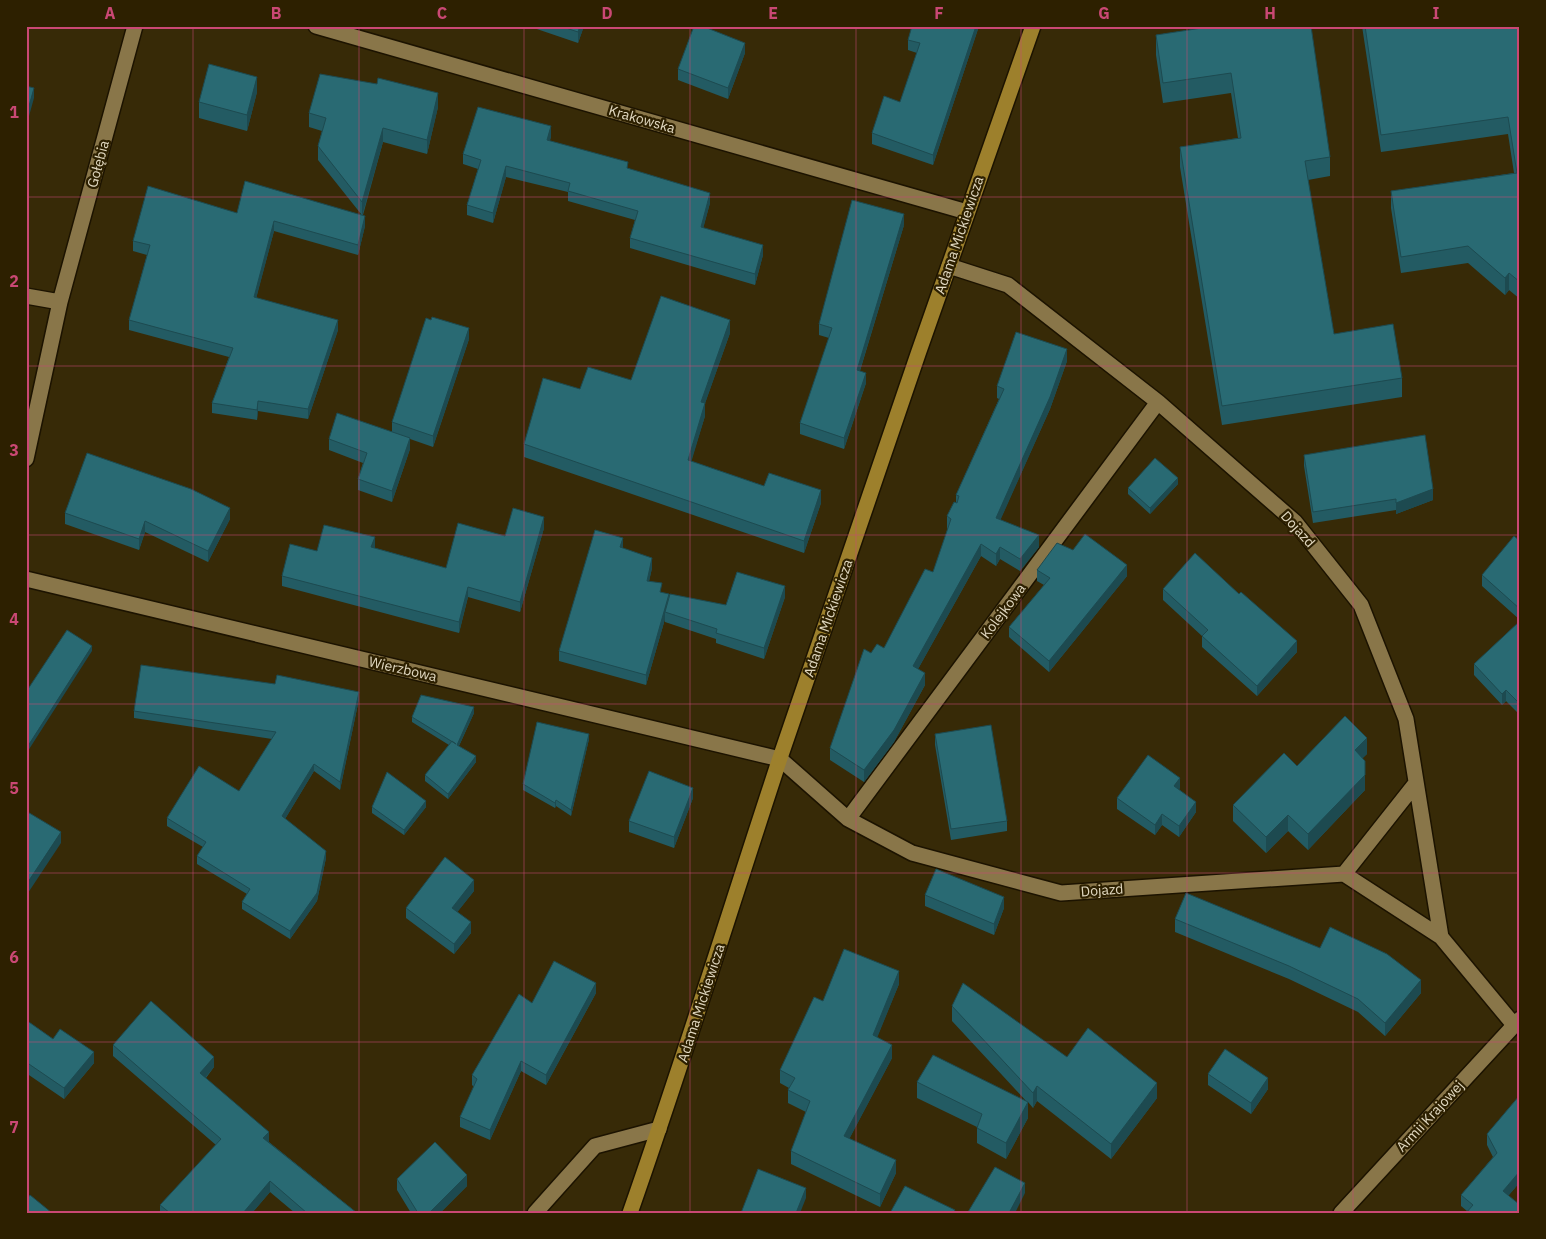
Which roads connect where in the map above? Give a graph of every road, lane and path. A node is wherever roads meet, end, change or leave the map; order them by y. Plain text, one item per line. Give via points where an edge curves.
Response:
1 (135, 26) edge
2 (316, 26) edge
3 (1033, 26) edge
4 (967, 212) junction
5 (948, 266) junction
6 (26, 296) edge
7 (60, 302) junction
8 (1158, 402) junction
9 (26, 459) edge
10 (26, 579) edge
11 (780, 758) junction
12 (1416, 784) junction
13 (848, 819) junction
14 (1344, 874) junction
15 (1442, 937) junction
16 (1517, 1022) edge
17 (660, 1129) junction
18 (535, 1213) edge
19 (630, 1213) edge
20 (1340, 1213) edge

1 - 7 street, Gołębia
2 - 4 street, Krakowska
3 - 4 main road, Adama Mickiewicza
4 - 5 main road, Adama Mickiewicza
5 - 8 street, Dojazd via 1008,285
5 - 11 main road, Adama Mickiewicza
6 - 7 street
7 - 9 street, Gołębia
8 - 12 street, Dojazd via 1295,522 1362,605 1406,719
8 - 13 street, Kolejkowa
10 - 11 street, Wierzbowa
11 - 13 street, Dojazd
11 - 17 main road, Adama Mickiewicza
12 - 14 street
12 - 15 street, Dojazd
13 - 14 street, Dojazd via 912,853 1061,893
14 - 15 street, Dojazd
15 - 16 street, Dojazd
16 - 20 street, Armii Krajowej
17 - 18 street via 595,1146
17 - 19 main road, Adama Mickiewicza

